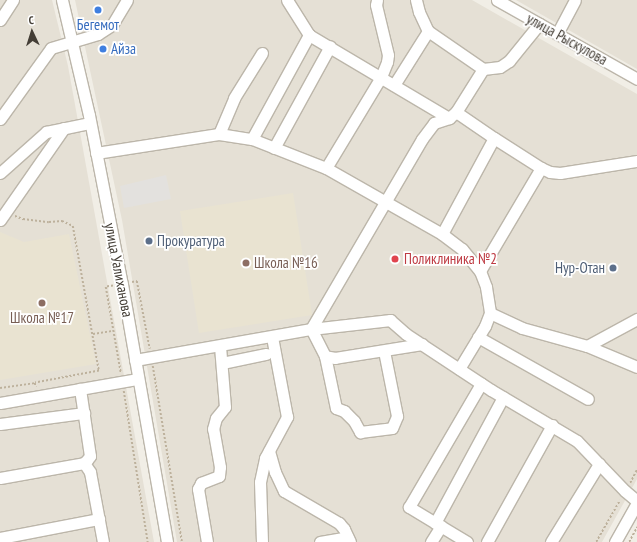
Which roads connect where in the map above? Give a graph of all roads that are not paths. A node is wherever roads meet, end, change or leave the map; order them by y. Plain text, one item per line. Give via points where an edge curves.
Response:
1 (13, 0) edge
2 (62, 0) edge
3 (127, 0) edge
4 (287, 0) edge
5 (377, 0) edge
6 (416, 0) edge
7 (497, 0) edge
8 (575, 0) edge
9 (0, 20) edge
10 (539, 24) junction
11 (428, 31) junction
12 (557, 34) junction
13 (309, 35) junction
14 (72, 40) junction
15 (330, 46) junction
16 (262, 53) dead end
17 (483, 69) junction
18 (381, 77) junction
19 (637, 79) edge
20 (394, 85) junction
21 (453, 115) junction
22 (0, 119) edge
23 (90, 123) junction
24 (64, 128) junction
25 (219, 134) junction
26 (494, 138) junction
27 (252, 139) junction
28 (274, 148) junction
29 (96, 152) junction
30 (637, 161) edge
31 (326, 168) junction
32 (541, 168) junction
33 (0, 173) edge
34 (384, 201) junction
35 (3, 212) edge
36 (442, 234) junction
37 (480, 272) junction
38 (490, 313) junction
39 (637, 319) edge
40 (312, 329) junction
41 (272, 337) junction
42 (478, 337) junction
43 (422, 344) junction
44 (220, 346) junction
45 (588, 346) junction
46 (384, 350) junction
47 (266, 354) dead end
48 (325, 356) junction
49 (135, 360) junction
50 (222, 362) junction
51 (637, 367) edge
52 (459, 369) junction
53 (138, 379) junction
54 (481, 384) junction
55 (80, 389) junction
56 (503, 397) junction
57 (588, 399) dead end
58 (0, 403) edge
59 (84, 413) junction
60 (0, 424) edge
61 (552, 425) junction
62 (269, 451) junction
63 (84, 463) junction
64 (599, 464) junction
65 (0, 478) edge
66 (637, 502) edge
67 (99, 520) junction
68 (438, 524) junction
69 (0, 538) edge
70 (349, 540) edge
71 (103, 542) edge
72 (167, 542) edge
73 (207, 542) edge
74 (262, 542) edge
75 (320, 542) edge
76 (431, 542) edge
77 (467, 542) edge
78 (487, 542) edge
79 (551, 542) edge
80 (615, 542) edge

1 - 9 street
2 - 14 street, улица Уалиханова
3 - 14 street via 112,25 98,34
4 - 13 street
5 - 18 street via 388,55
6 - 11 street via 418,12
7 - 10 street, улица Рыскулова
8 - 12 street
10 - 12 street, улица Рыскулова
10 - 17 street via 509,61 500,67
11 - 17 street
11 - 20 street
12 - 19 street, улица Рыскулова
13 - 15 street
13 - 27 street
14 - 22 street via 51,48
14 - 23 street, улица Уалиханова
15 - 18 street
15 - 28 street
16 - 25 street via 234,98
17 - 21 street
18 - 20 street
18 - 31 street
20 - 21 street
21 - 26 street
21 - 34 street via 434,123
23 - 24 street
23 - 29 street, улица Уалиханова
24 - 33 street via 46,132
24 - 35 street
25 - 27 street
25 - 29 street
26 - 32 street
26 - 36 street
27 - 28 street
28 - 31 street
29 - 49 street, улица Уалиханова
30 - 32 street via 560,173
31 - 34 street
32 - 37 street
34 - 36 street
34 - 40 street
36 - 37 street via 462,249
37 - 38 street via 486,287
38 - 42 street
38 - 45 street via 522,328
39 - 45 street
40 - 41 street
40 - 43 street via 390,320
40 - 48 street
41 - 44 street
41 - 62 street via 287,418
42 - 52 street
42 - 57 street
43 - 46 street
43 - 52 street
44 - 49 street
44 - 50 street
45 - 51 street
46 - 48 street via 335,358
46 - 48 street via 397,416 392,428 360,432 354,421 344,411 336,408
47 - 50 street
49 - 53 street, улица Уалиханова
50 - 73 street via 225,407 216,418 213,429 220,476 201,483 198,489
52 - 54 street
53 - 55 street
53 - 72 street, улица Уалиханова
54 - 56 street
54 - 68 street via 409,507
55 - 58 street
55 - 59 street
56 - 61 street
56 - 68 street
59 - 60 street
59 - 63 street via 90,456
61 - 64 street via 577,441
61 - 78 street
62 - 70 street via 284,491 338,523
62 - 74 street via 260,482
63 - 65 street
63 - 67 street via 90,472
64 - 66 street
64 - 79 street
66 - 80 street
67 - 69 street
67 - 71 street
68 - 76 street
68 - 77 street
70 - 75 street

